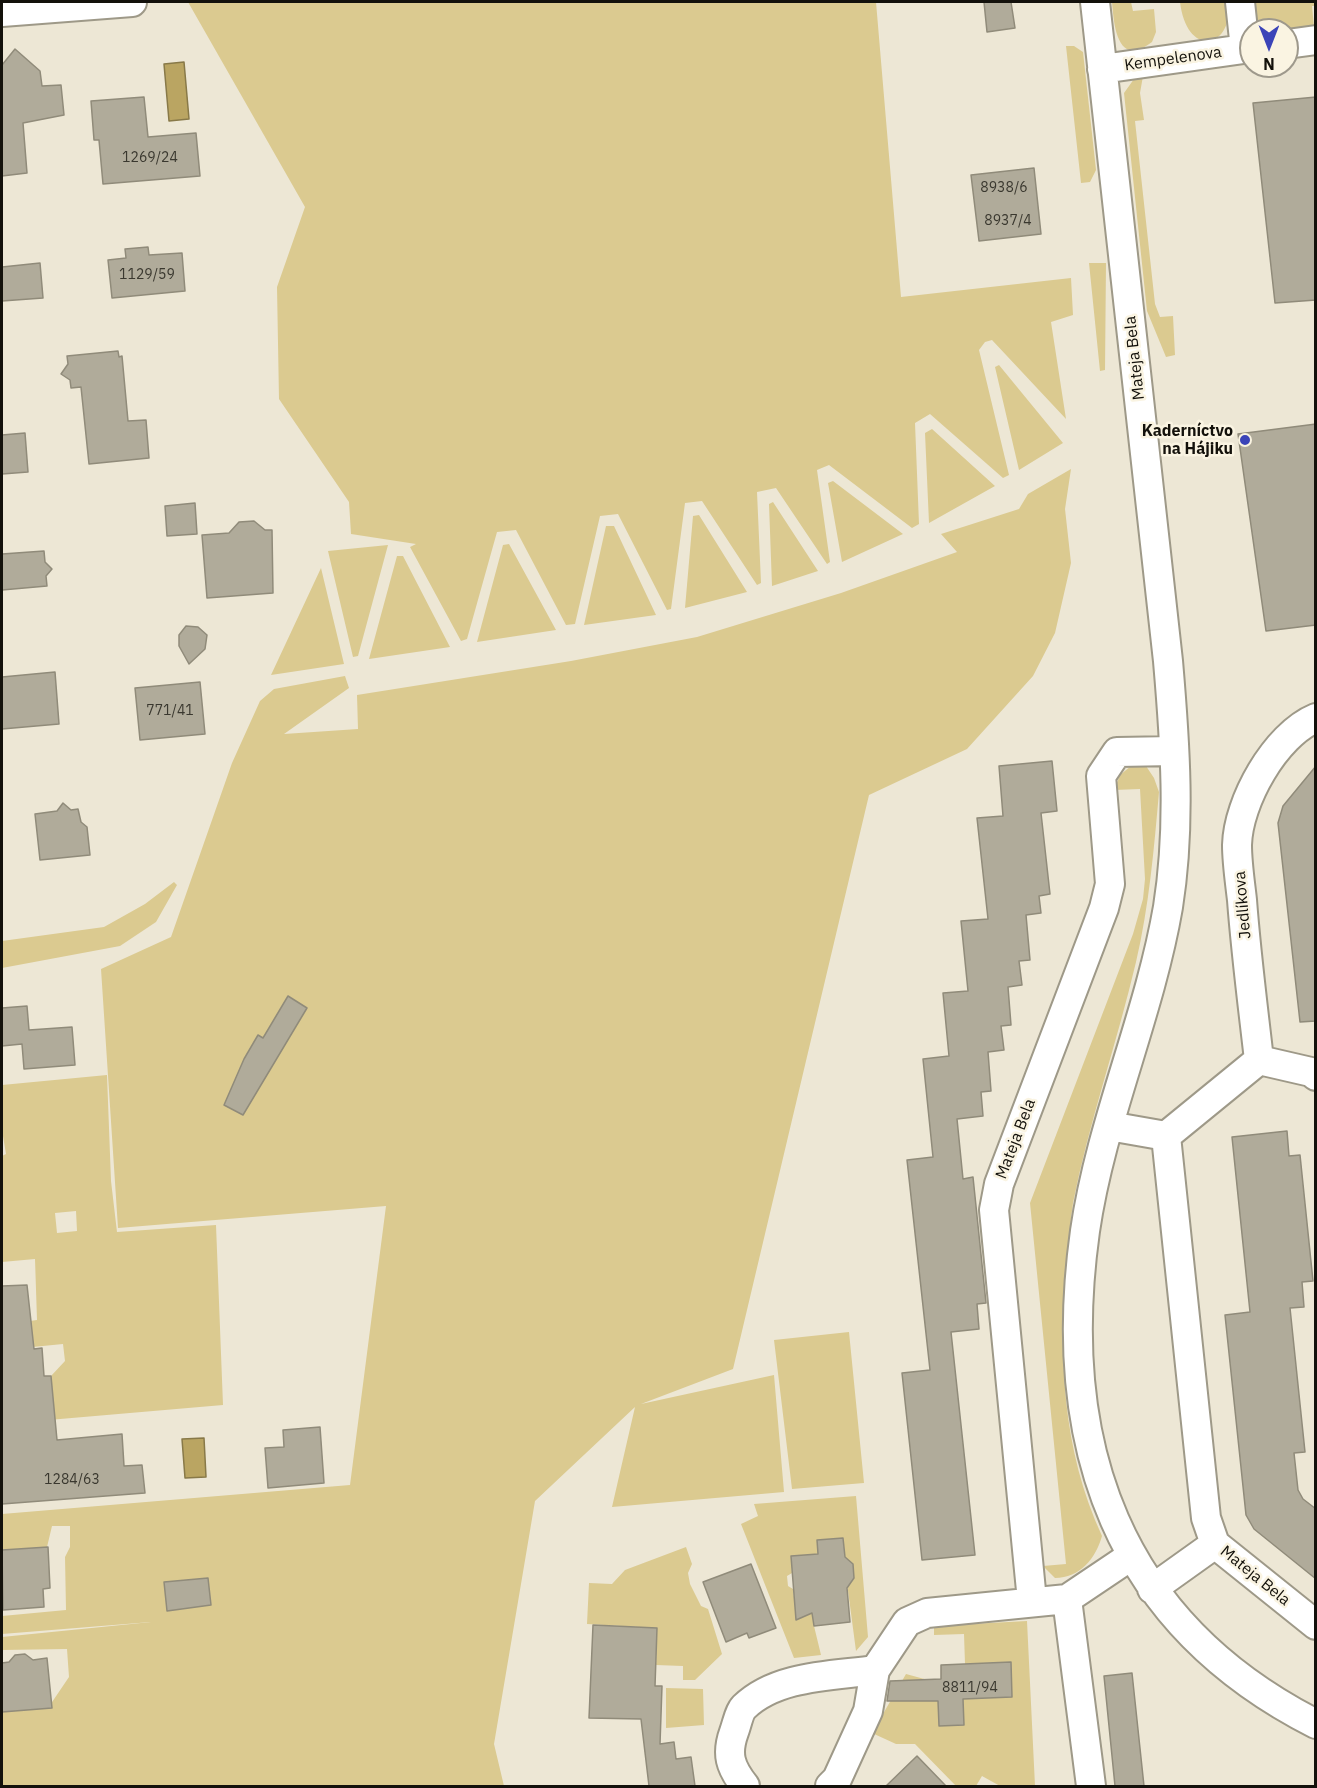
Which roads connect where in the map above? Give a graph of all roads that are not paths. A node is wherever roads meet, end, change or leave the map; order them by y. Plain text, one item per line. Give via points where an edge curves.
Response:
1 (132, 2) edge
2 (1095, 2) edge
3 (1240, 2) edge
4 (2, 12) edge
5 (1243, 18) edge
6 (1316, 40) edge
7 (1299, 42) edge
8 (1239, 50) edge
9 (1102, 69) junction
10 (1316, 718) edge
11 (1174, 751) junction
12 (1259, 1060) junction
13 (1316, 1076) edge
14 (1109, 1126) junction
15 (1166, 1136) junction
16 (1215, 1544) junction
17 (1131, 1556) junction
18 (1152, 1589) junction
19 (1066, 1599) junction
20 (1032, 1601) junction
21 (1316, 1625) edge
22 (875, 1670) junction
23 (1316, 1724) edge
24 (745, 1786) edge
25 (830, 1786) edge
26 (1091, 1786) edge

1 - 4 street
2 - 9 street, Mateja Bela
3 - 5 street, Kempelenova
6 - 7 street
8 - 9 street, Kempelenova
9 - 11 street, Mateja Bela via 1155,540
10 - 12 street, Jedlíkova via 1284,742 1265,766 1241,818 1237,845
11 - 14 street, Mateja Bela via 1176,811 1167,908
11 - 20 street, Mateja Bela via 1117,752 1101,776 1110,884 999,1184 994,1210
12 - 13 street
12 - 15 street
14 - 15 street
14 - 17 street, Mateja Bela via 1085,1231 1080,1297 1081,1398 1103,1492
15 - 16 street, Mateja Bela via 1206,1518
16 - 18 street
16 - 21 street, Mateja Bela
17 - 18 street, Mateja Bela
17 - 19 street
18 - 23 street, Mateja Bela via 1204,1649 1244,1682
19 - 20 street
19 - 26 street
20 - 22 street via 927,1613 908,1622
22 - 24 street via 796,1681 767,1690 742,1708 728,1749 736,1775
22 - 25 street via 868,1711 837,1779

